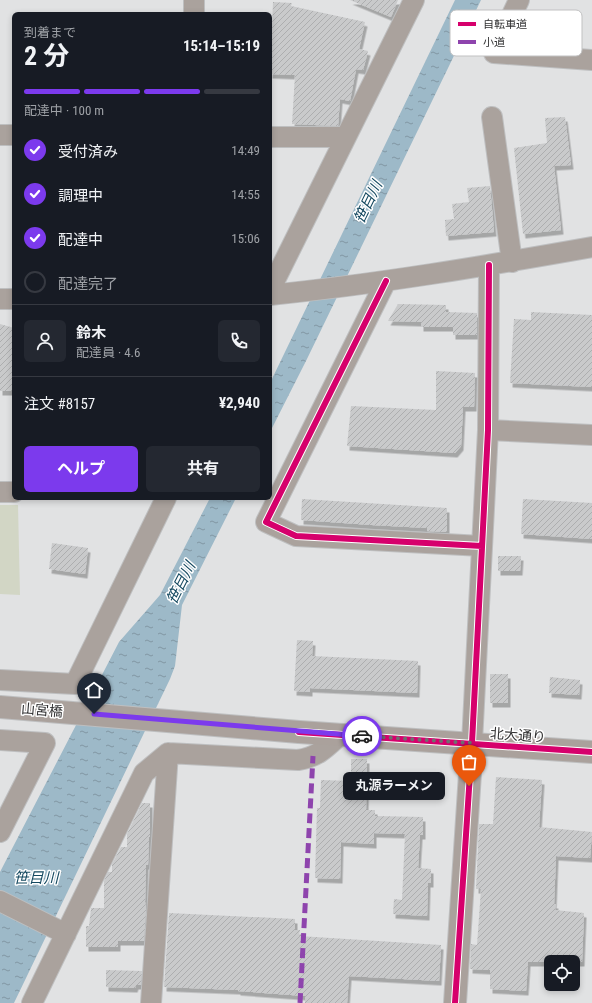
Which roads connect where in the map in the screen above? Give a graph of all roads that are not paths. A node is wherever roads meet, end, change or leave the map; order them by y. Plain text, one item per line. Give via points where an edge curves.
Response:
1 (194, 0) edge
2 (414, 0) edge
3 (519, 0) edge
4 (514, 10) edge
5 (194, 12) edge
6 (536, 56) edge
7 (592, 60) edge
8 (492, 117) dead end
9 (0, 135) edge
10 (12, 135) edge
11 (272, 137) edge
12 (346, 137) junction
13 (592, 247) edge
14 (512, 262) junction
15 (489, 265) junction
16 (382, 282) junction
17 (274, 293) edge
18 (0, 299) edge
19 (12, 299) edge
20 (488, 430) junction
21 (592, 435) edge
22 (0, 492) edge
23 (12, 492) edge
24 (165, 500) edge
25 (482, 546) junction
26 (0, 680) edge
27 (0, 706) edge
28 (299, 732) joint
29 (340, 735) junction
30 (0, 740) edge
31 (472, 743) junction
32 (592, 752) edge
33 (168, 753) junction
34 (0, 832) edge
35 (0, 901) edge
36 (63, 932) junction
37 (32, 1003) edge
38 (151, 1003) edge
39 (455, 1003) edge

1 - 5 street
2 - 12 street
3 - 4 street
6 - 7 street
8 - 14 street
9 - 10 street
11 - 12 street
12 - 17 street
13 - 14 street
14 - 15 street
15 - 16 street
15 - 20 street
16 - 17 street
16 - 25 street via 266,522 296,536
18 - 19 street
20 - 21 street
20 - 25 street
22 - 23 street
24 - 26 street via 75,684
25 - 31 street
27 - 28 street, 山宮橋
28 - 29 street, 北大通り
29 - 31 street, 北大通り
29 - 33 street via 320,753 298,760
30 - 34 street via 44,743
31 - 32 street, 北大通り
31 - 39 street
33 - 36 street via 144,773
33 - 38 street
35 - 36 street
36 - 37 street

